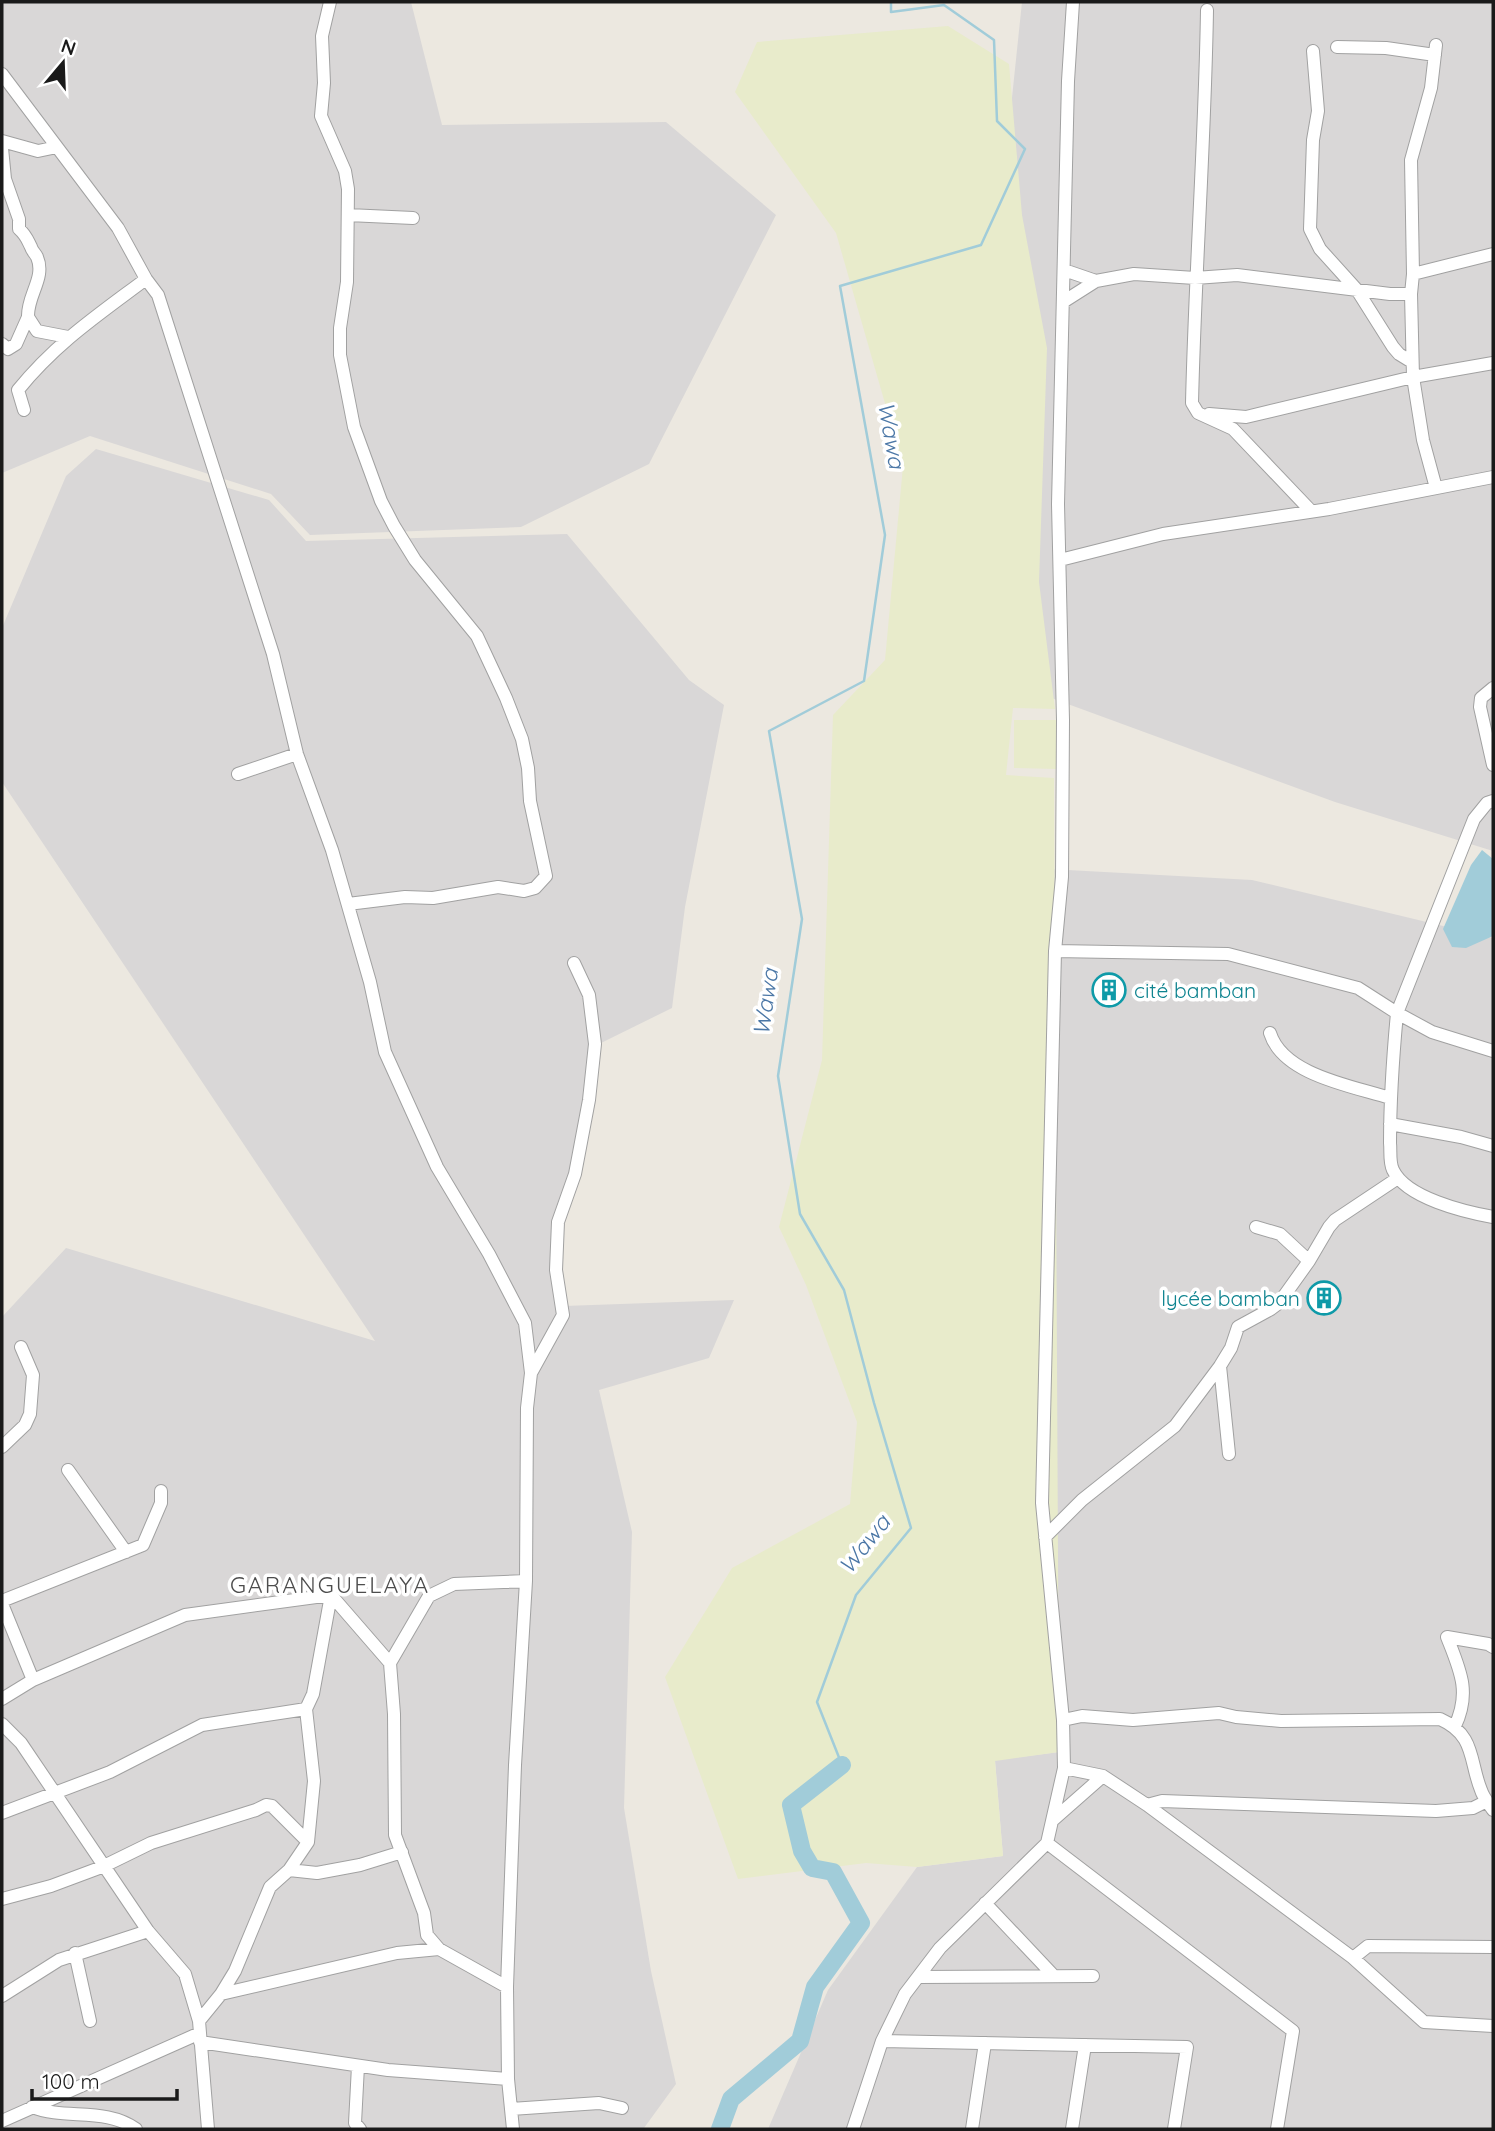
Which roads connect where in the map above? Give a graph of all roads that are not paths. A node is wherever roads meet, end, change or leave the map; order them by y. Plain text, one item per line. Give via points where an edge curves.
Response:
1 (330, 2) edge
2 (1073, 2) edge
3 (1207, 10) dead end
4 (1337, 47) dead end
5 (1313, 51) dead end
6 (2, 74) edge
7 (2, 141) edge
8 (57, 147) junction
9 (2, 148) edge
10 (348, 215) junction
11 (413, 218) dead end
12 (1493, 254) edge
13 (1063, 270) junction
14 (1413, 274) junction
15 (1195, 278) junction
16 (146, 279) junction
17 (1096, 281) junction
18 (1357, 290) junction
19 (1411, 294) junction
20 (1063, 302) junction
21 (28, 317) junction
22 (68, 337) junction
23 (2, 344) edge
24 (1412, 362) junction
25 (1493, 363) edge
26 (1413, 377) junction
27 (24, 410) dead end
28 (1198, 413) junction
29 (1493, 477) edge
30 (1436, 488) junction
31 (1311, 511) junction
32 (1060, 560) junction
33 (1493, 688) edge
34 (297, 754) junction
35 (1493, 765) edge
36 (237, 774) dead end
37 (1491, 798) edge
38 (348, 904) junction
39 (1055, 951) junction
40 (574, 963) dead end
41 (1397, 1013) junction
42 (1270, 1033) dead end
43 (1493, 1051) edge
44 (1390, 1098) junction
45 (1390, 1124) junction
46 (1493, 1146) edge
47 (1398, 1178) junction
48 (1493, 1217) edge
49 (1256, 1227) dead end
50 (1309, 1261) junction
51 (21, 1347) dead end
52 (1220, 1366) junction
53 (531, 1373) junction
54 (2, 1447) edge
55 (1229, 1454) dead end
56 (68, 1471) dead end
57 (160, 1491) dead end
58 (1045, 1537) junction
59 (126, 1552) junction
60 (526, 1581) junction
61 (331, 1595) junction
62 (2, 1603) edge
63 (1493, 1647) edge
64 (390, 1662) junction
65 (33, 1680) junction
66 (2, 1699) edge
67 (306, 1709) junction
68 (1063, 1720) junction
69 (2, 1724) edge
70 (1455, 1726) junction
71 (1064, 1768) junction
72 (1102, 1776) junction
73 (56, 1793) junction
74 (1146, 1805) junction
75 (1490, 1805) edge
76 (2, 1813) edge
77 (1052, 1820) junction
78 (308, 1843) junction
79 (1047, 1843) junction
80 (402, 1852) junction
81 (102, 1867) junction
82 (289, 1870) junction
83 (2, 1899) edge
84 (985, 1903) junction
85 (148, 1931) junction
86 (1493, 1947) edge
87 (439, 1949) junction
88 (75, 1953) junction
89 (1353, 1958) junction
90 (918, 1976) junction
91 (1054, 1976) junction
92 (1093, 1976) dead end
93 (507, 1987) junction
94 (221, 1994) junction
95 (2, 1996) edge
96 (90, 2021) dead end
97 (1493, 2026) edge
98 (200, 2032) junction
99 (882, 2041) junction
100 (985, 2043) junction
101 (1085, 2045) junction
102 (358, 2066) junction
103 (508, 2079) junction
104 (67, 2091) junction
105 (32, 2107) junction
106 (622, 2108) dead end
107 (511, 2109) junction
108 (48, 2113) junction
109 (2, 2121) edge
110 (136, 2129) edge
111 (208, 2129) edge
112 (360, 2129) edge
113 (513, 2129) edge
114 (853, 2129) edge
115 (972, 2129) edge
116 (1072, 2129) edge
117 (1174, 2129) edge
118 (1277, 2129) edge

1 - 10 street via 322,36 321,116 345,171
2 - 13 street
3 - 15 street via 1206,114
4 - 14 street via 1436,50 1412,160
5 - 18 street via 1318,111 1310,229 1320,249
6 - 8 street
7 - 8 street via 38,151
8 - 16 street via 118,228
9 - 21 street via 19,229 28,237 40,267
10 - 11 street
10 - 38 street via 340,355 359,445 394,526 415,560 477,636 506,698 522,739 545,876 535,888 524,891 498,887 433,898
12 - 14 street
13 - 17 street
13 - 20 street
14 - 19 street
15 - 17 street via 1134,274
15 - 18 street via 1237,275
15 - 28 street via 1192,403
16 - 22 street
16 - 34 street via 158,295 189,390 272,654
17 - 20 street
18 - 19 street
18 - 24 street via 1393,347
19 - 24 street
20 - 32 street
21 - 22 street via 37,331
21 - 23 street via 16,344 8,349
22 - 27 street via 18,390
24 - 26 street
25 - 26 street
26 - 28 street via 1246,417
26 - 30 street
28 - 31 street via 1233,429
29 - 30 street
30 - 31 street
31 - 32 street via 1163,534
32 - 39 street via 1062,877
33 - 35 street via 1481,698 1480,707
34 - 36 street
34 - 38 street
37 - 41 street via 1474,819
38 - 53 street via 385,1052 438,1167 525,1323
39 - 41 street via 1228,954 1357,988
39 - 58 street via 1042,1490
40 - 53 street via 589,995 595,1044 575,1174 558,1222 556,1270 563,1315
41 - 43 street via 1432,1032
41 - 44 street
42 - 44 street via 1279,1051 1308,1073
44 - 45 street
45 - 46 street
45 - 47 street via 1391,1167
47 - 48 street via 1425,1197
47 - 50 street via 1335,1220
49 - 50 street via 1280,1234
50 - 52 street via 1279,1303 1238,1327
51 - 54 street via 33,1376 30,1414
52 - 55 street
52 - 58 street via 1175,1426 1082,1500
53 - 60 street
56 - 59 street
57 - 59 street via 161,1503 143,1545
58 - 68 street
59 - 62 street
60 - 64 street via 454,1584 429,1596
60 - 93 street
61 - 64 street
61 - 65 street via 185,1615
61 - 67 street via 313,1694
62 - 65 street
63 - 70 street via 1447,1637 1462,1678 1464,1708
64 - 80 street via 393,1818
65 - 66 street
67 - 73 street via 202,1725 110,1772
67 - 78 street via 314,1781
68 - 70 street via 1219,1713 1281,1721 1440,1719
68 - 71 street
69 - 73 street
70 - 75 street via 1473,1755 1481,1791
71 - 72 street
71 - 77 street
72 - 74 street
72 - 77 street
73 - 76 street
73 - 81 street
74 - 75 street via 1161,1801 1436,1811
74 - 89 street
77 - 79 street
78 - 81 street via 266,1805 151,1843
78 - 82 street
79 - 84 street
79 - 118 street via 1293,2031
80 - 82 street via 336,1870
80 - 87 street via 427,1935
81 - 83 street
81 - 85 street
82 - 94 street via 270,1887
84 - 90 street
84 - 91 street
85 - 88 street
85 - 98 street via 185,1974
86 - 89 street via 1367,1946
87 - 93 street
87 - 94 street via 397,1953
88 - 95 street
88 - 96 street
89 - 97 street via 1423,2022
90 - 91 street
90 - 99 street
91 - 92 street
93 - 103 street
94 - 98 street
98 - 102 street
98 - 104 street
98 - 111 street
99 - 100 street
99 - 114 street
100 - 101 street
100 - 115 street
101 - 116 street
101 - 117 street via 1187,2047
102 - 103 street
102 - 112 street via 355,2123
103 - 107 street
104 - 105 street
104 - 108 street
105 - 108 street
105 - 109 street
106 - 107 street via 599,2103
107 - 113 street
108 - 110 street via 117,2119

